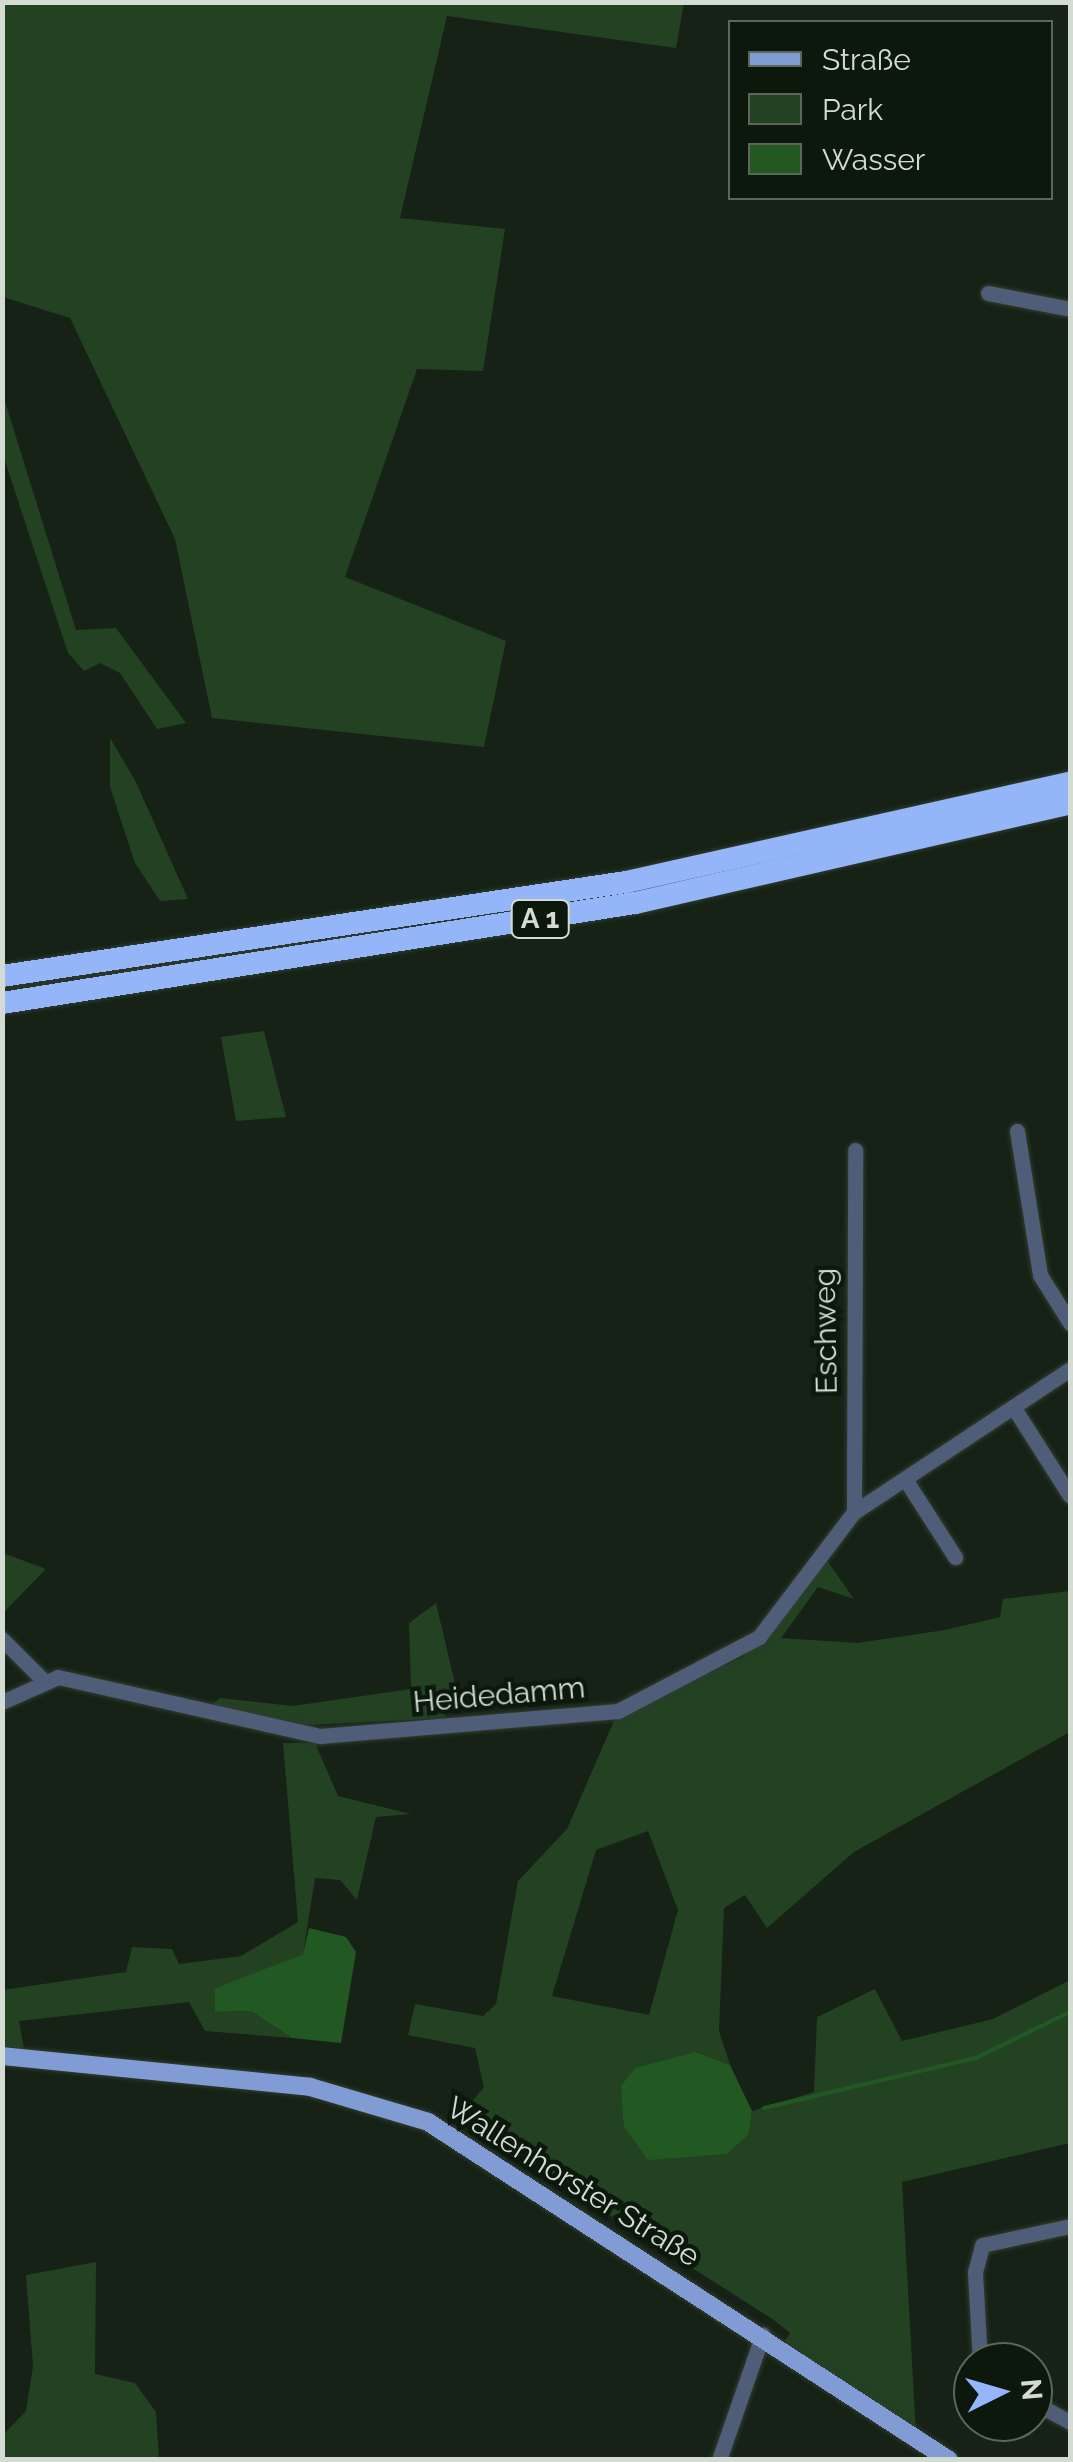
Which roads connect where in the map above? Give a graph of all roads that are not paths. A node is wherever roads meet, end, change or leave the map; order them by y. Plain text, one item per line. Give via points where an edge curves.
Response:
1 (988, 293) dead end
2 (1070, 308) edge
3 (1070, 783) edge
4 (1070, 804) edge
5 (2, 976) edge
6 (2, 1003) edge
7 (1017, 1131) dead end
8 (854, 1150) dead end
9 (1070, 1323) edge
10 (1070, 1370) edge
11 (1014, 1408) junction
12 (905, 1479) junction
13 (1070, 1496) edge
14 (854, 1512) junction
15 (955, 1556) dead end
16 (2, 1639) edge
17 (42, 1679) junction
18 (2, 1702) edge
19 (2, 2056) edge
20 (1070, 2226) edge
21 (763, 2334) junction
22 (979, 2342) edge
23 (718, 2460) edge
24 (949, 2460) edge

1 - 2 street
3 - 5 highway, A 1 via 626,882
4 - 6 highway, A 1 via 636,903
7 - 9 street via 1040,1276
8 - 14 street, Eschweg
10 - 11 street, Heidedamm
11 - 12 street, Heidedamm
11 - 13 street
12 - 14 street, Heidedamm
12 - 15 street
14 - 17 street, Heidedamm via 760,1638 618,1711 320,1736
16 - 17 street
17 - 18 street
19 - 21 main road, Wallenhorster Straße via 310,2088 428,2122
20 - 22 street via 982,2246 975,2272
21 - 23 street
21 - 24 main road, Wallenhorster Straße

